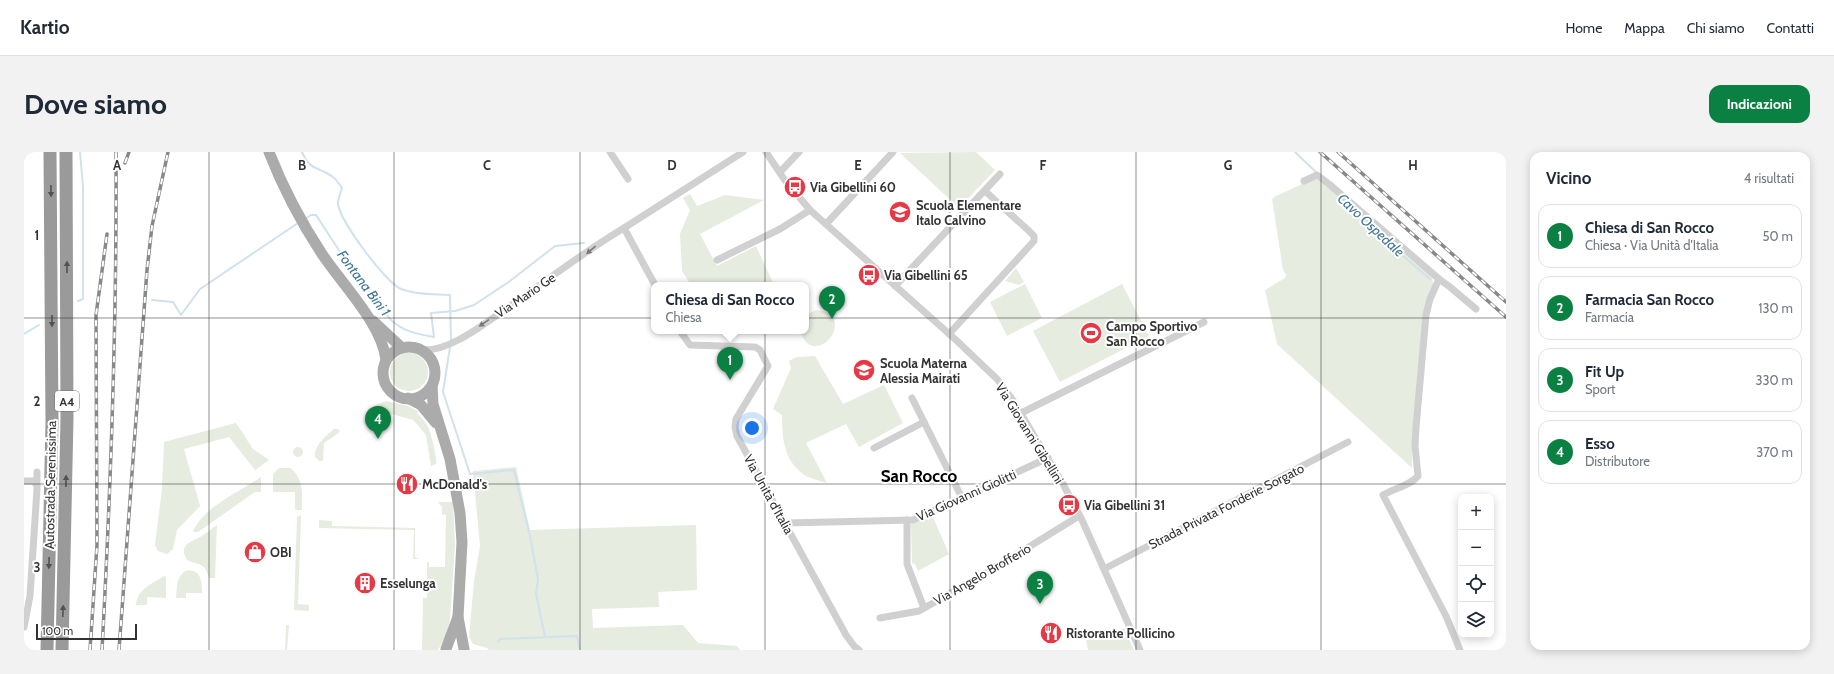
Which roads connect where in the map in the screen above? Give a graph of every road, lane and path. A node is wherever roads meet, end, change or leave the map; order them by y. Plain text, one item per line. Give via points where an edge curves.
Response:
1 (50, 152) edge
2 (66, 152) edge
3 (269, 152) edge
4 (610, 152) edge
5 (743, 152) edge
6 (766, 152) edge
7 (799, 152) edge
8 (893, 152) edge
9 (780, 172) junction
10 (1000, 174) dead end
11 (628, 179) dead end
12 (1304, 181) dead end
13 (985, 190) junction
14 (810, 210) junction
15 (826, 224) junction
16 (624, 228) junction
17 (717, 260) dead end
18 (1439, 279) junction
19 (653, 282) edge
20 (895, 286) junction
21 (1476, 309) dead end
22 (364, 311) junction
23 (1204, 322) dead end
24 (682, 334) edge
25 (949, 334) junction
26 (402, 348) junction
27 (422, 350) junction
28 (386, 360) junction
29 (432, 385) junction
30 (408, 398) junction
31 (912, 398) dead end
32 (1021, 412) junction
33 (924, 422) junction
34 (440, 428) junction
35 (1348, 442) dead end
36 (874, 448) dead end
37 (1048, 458) junction
38 (37, 472) dead end
39 (24, 481) edge
40 (37, 485) junction
41 (962, 498) junction
42 (1079, 516) junction
43 (907, 520) junction
44 (786, 523) junction
45 (1104, 569) junction
46 (924, 608) junction
47 (458, 618) junction
48 (880, 618) dead end
49 (24, 627) edge
50 (47, 650) edge
51 (62, 650) edge
52 (445, 650) edge
53 (464, 650) edge
54 (859, 650) edge
55 (1140, 650) edge
56 (1460, 650) edge

1 -> 50 highway, Autostrada Serenissima / A4 via 52,414
51 -> 2 highway, Autostrada Serenissima / A4 via 67,418
3 - 22 main road via 293,208 322,255
4 - 11 street
5 - 16 street
6 - 9 street, Via Giovanni Gibellini
7 - 9 street
8 - 15 street
9 - 14 street, Via Giovanni Gibellini
10 - 13 street
12 - 18 street via 1317,175 1325,180
13 - 20 street
13 - 25 street via 1034,236 1034,241
14 - 15 street, Via Giovanni Gibellini
14 - 17 street via 780,229
15 - 20 street, Via Giovanni Gibellini
16 - 19 street
16 -> 27 street, Via Mario Ge via 475,329 450,344 431,351
18 - 21 street
18 - 56 street via 1426,315 1416,427 1418,476 1383,495 1446,616
20 - 25 street, Via Giovanni Gibellini
22 - 26 main road
22 - 28 main road via 381,340
23 - 32 street
24 - 44 street, Via Unità d'Italia via 690,344 758,348 766,361 767,370 736,419 735,427 737,436
25 - 32 street, Via Giovanni Gibellini via 997,379
26 - 27 main road
26 - 28 main road
27 - 29 main road via 428,355 435,370
28 - 30 main road via 383,373 388,388 393,393
29 - 30 main road via 422,395
29 - 34 main road via 433,404
30 - 34 main road via 421,405
31 - 33 street
32 - 37 street, Via Giovanni Gibellini
33 - 36 street
33 - 41 street
34 - 47 main road via 455,478 460,513 462,542
35 - 45 street, Strada Privata Fonderie Sorgato
37 - 41 street, Via Giovanni Giolitti
37 - 42 street, Via Giovanni Gibellini
38 - 40 street
39 - 40 street via 33,481
40 - 49 street via 30,596
41 - 43 street, Via Giovanni Giolitti via 913,520
42 - 45 street, Via Giovanni Gibellini
42 - 46 street, Via Angelo Brofferio
43 - 44 street, Via Giovanni Giolitti
43 - 46 street via 907,564
44 - 54 street, Via Unità d'Italia via 846,635
45 - 55 street, Via Giovanni Gibellini
46 - 48 street, Via Angelo Brofferio
47 - 52 main road
47 - 53 main road
52 - 53 main road via 455,646

